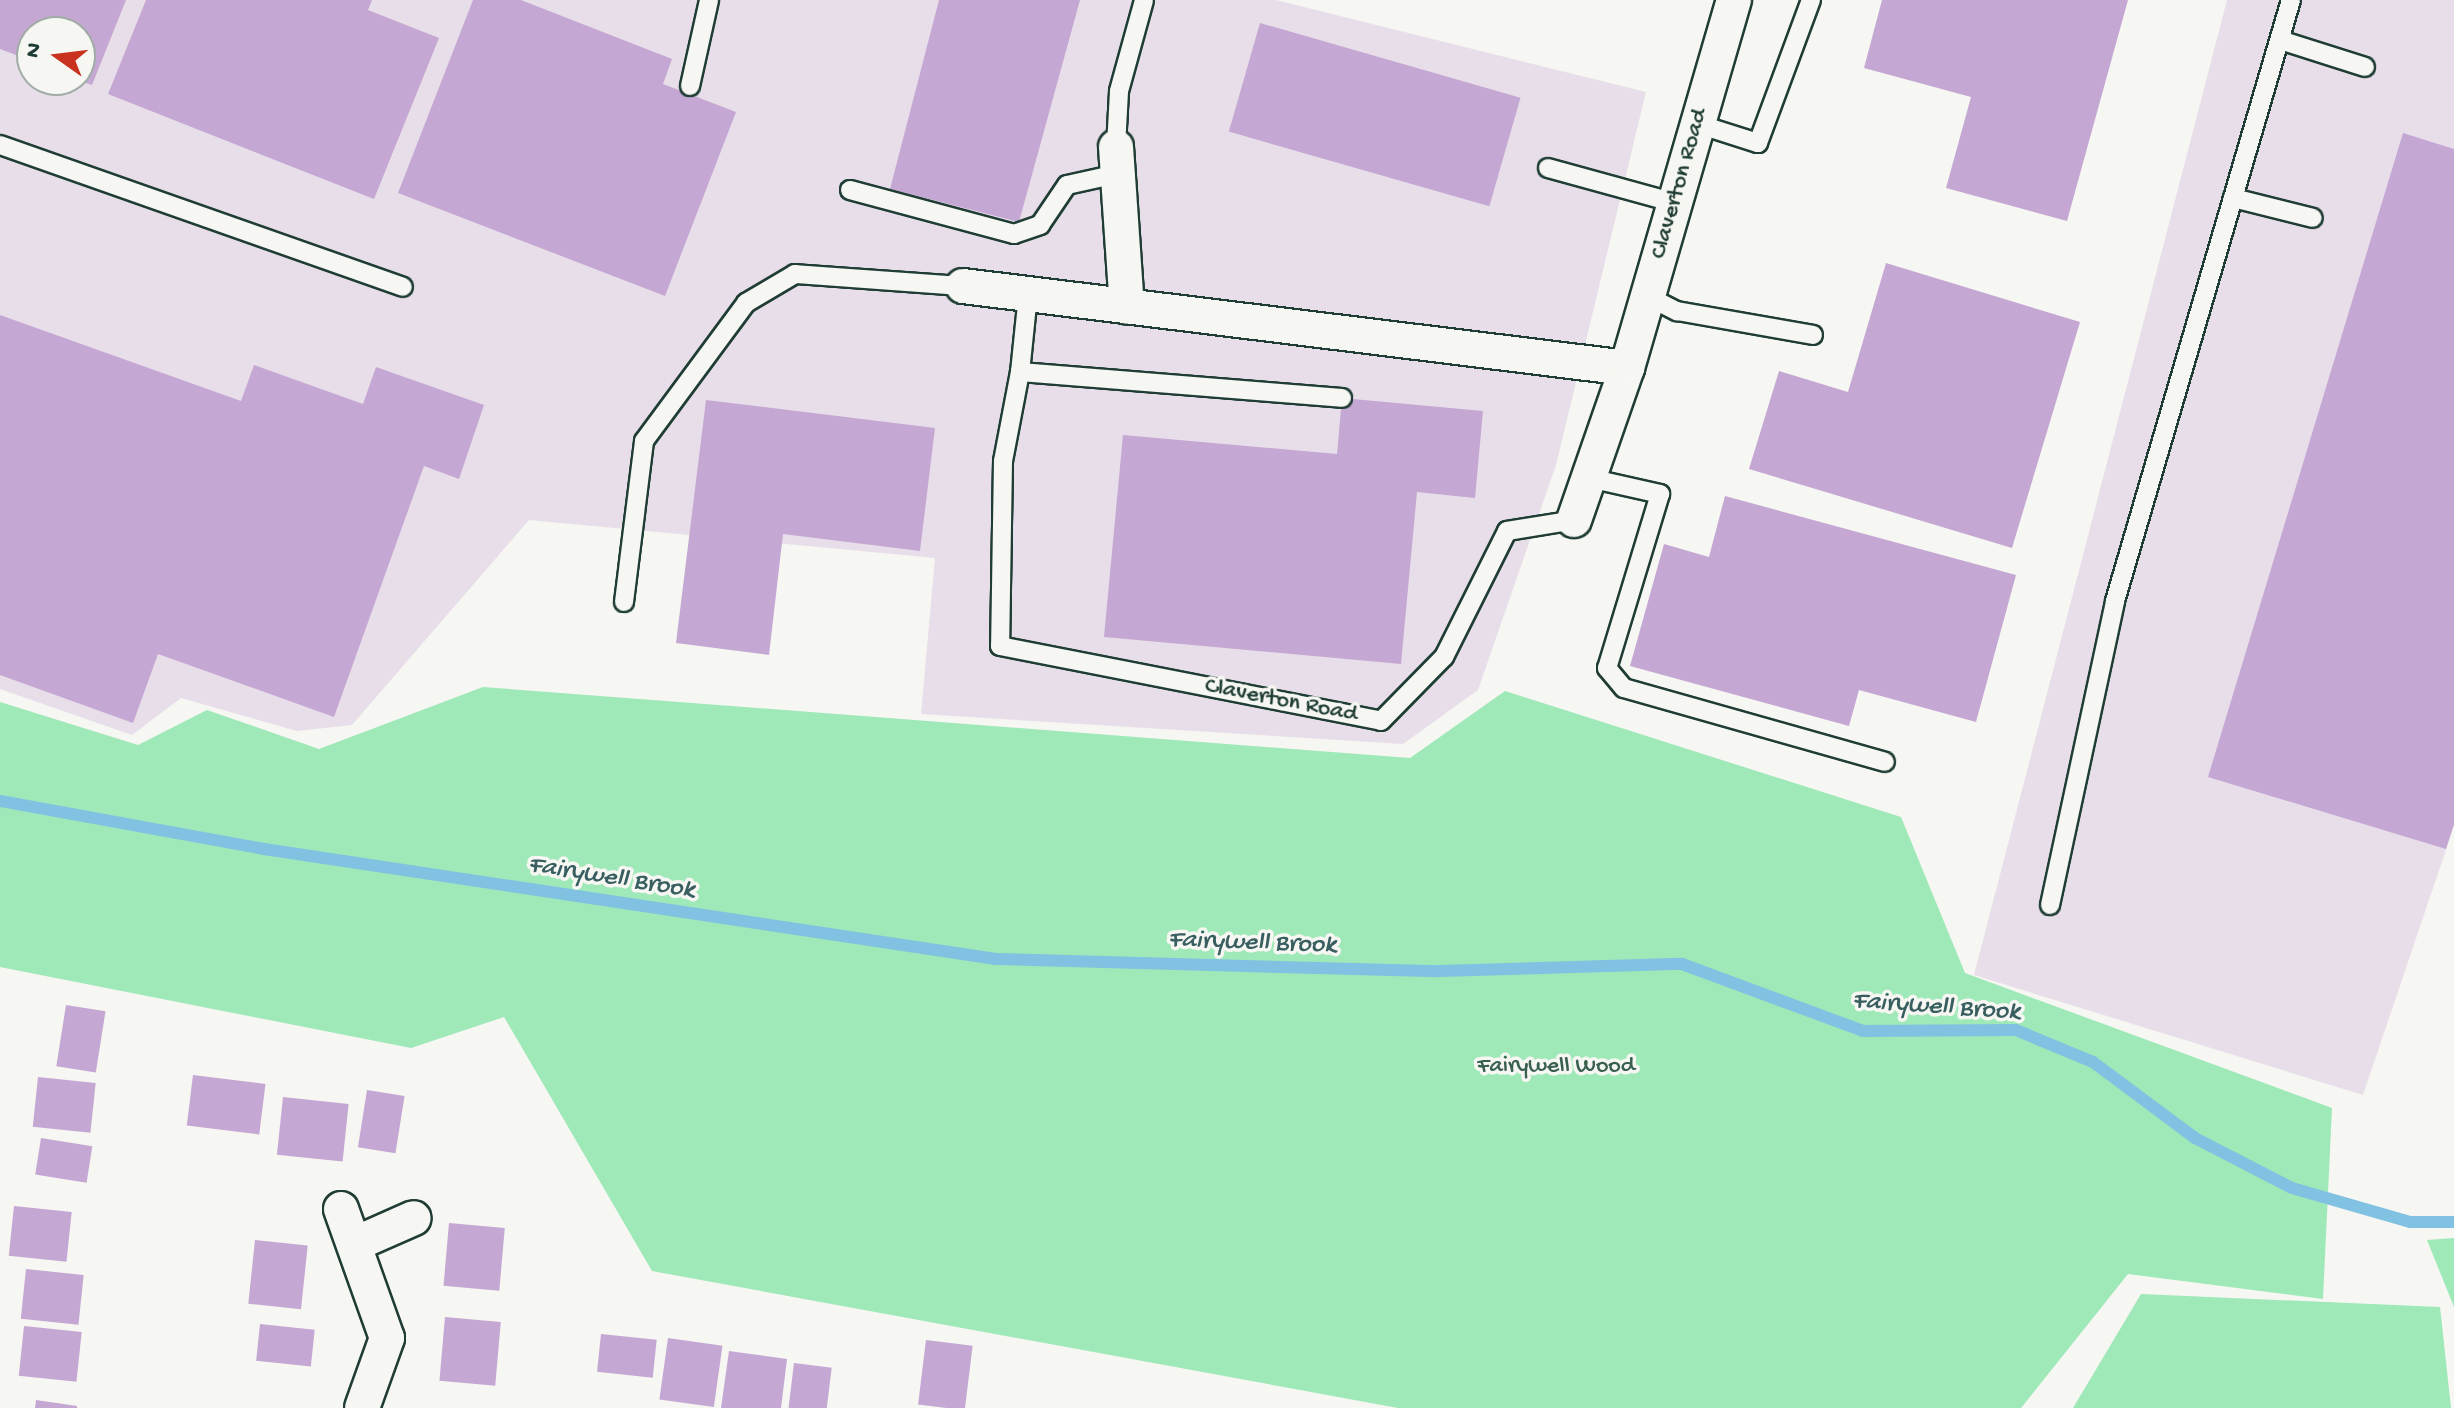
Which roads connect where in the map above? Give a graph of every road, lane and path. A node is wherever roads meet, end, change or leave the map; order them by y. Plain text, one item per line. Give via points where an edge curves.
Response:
1 (709, 0) edge
2 (1144, 0) edge
3 (1734, 0) edge
4 (1811, 0) edge
5 (2291, 0) edge
6 (2280, 40) junction
7 (2365, 67) dead end
8 (690, 86) dead end
9 (1698, 124) junction
10 (0, 145) edge
11 (1116, 160) junction
12 (1548, 168) dead end
13 (850, 190) dead end
14 (2233, 198) junction
15 (1675, 203) junction
16 (2313, 218) dead end
17 (963, 286) joint
18 (403, 287) dead end
19 (1028, 295) junction
20 (1647, 296) junction
21 (1127, 307) junction
22 (1813, 335) dead end
23 (1627, 368) junction
24 (1020, 372) junction
25 (1342, 398) dead end
26 (1589, 478) junction
27 (1574, 520) joint
28 (624, 602) dead end
29 (1885, 762) dead end
30 (2050, 905) dead end
31 (341, 1209) dead end
32 (414, 1218) dead end
33 (355, 1244) junction
34 (362, 1408) edge

1 - 8 lane
2 - 11 lane via 1119,91
3 - 9 street, Claverton Road
4 - 9 lane via 1758,143
5 - 6 lane
6 - 7 lane
6 - 14 lane
9 - 15 street, Claverton Road
10 - 18 lane
11 - 13 lane via 1067,185 1040,225 1014,234
11 - 21 street
12 - 15 lane
14 - 16 lane
14 - 30 lane via 2115,601
15 - 20 street, Claverton Road
17 - 19 street
17 - 28 lane via 815,272 795,274 746,303 644,441
19 - 21 street
19 - 24 lane
20 - 22 lane via 1677,311
20 - 23 street, Claverton Road
21 - 23 street
23 - 26 street, Claverton Road
24 - 25 lane
24 - 27 lane, Claverton Road via 1003,461 1000,646 1381,721 1444,657 1507,531
26 - 27 street, Claverton Road
26 - 29 lane via 1660,494 1607,668 1624,688
31 - 33 street
32 - 33 street
33 - 34 street via 387,1338

